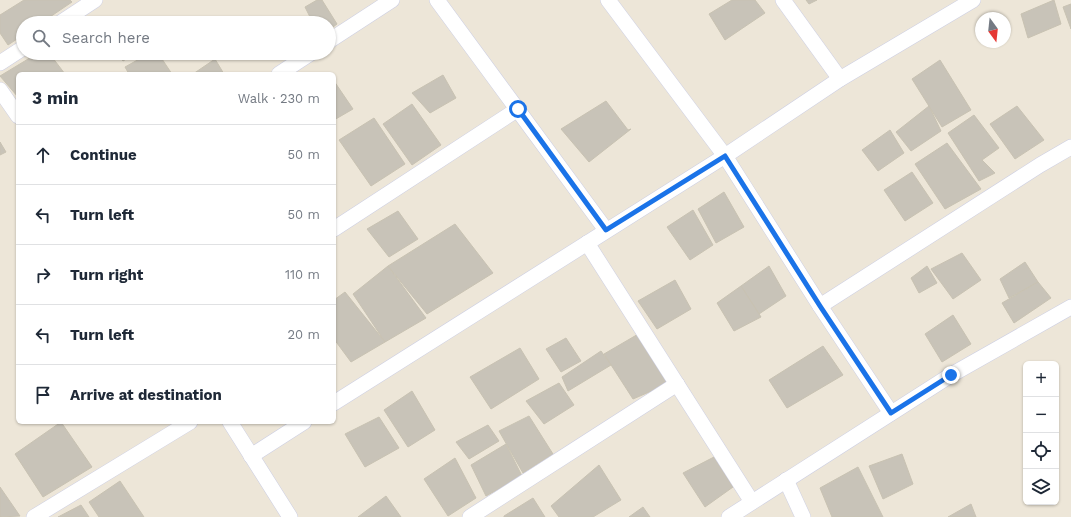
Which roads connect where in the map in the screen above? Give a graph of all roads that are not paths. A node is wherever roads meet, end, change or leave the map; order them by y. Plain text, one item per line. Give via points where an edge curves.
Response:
1 (95, 0) edge
2 (392, 0) edge
3 (437, 0) edge
4 (608, 0) edge
5 (783, 0) edge
6 (973, 0) edge
7 (71, 16) edge
8 (336, 36) edge
9 (16, 53) edge
10 (300, 60) edge
11 (0, 63) edge
12 (282, 72) edge
13 (840, 79) junction
14 (0, 90) edge
15 (518, 109) junction
16 (16, 113) edge
17 (1071, 147) edge
18 (725, 156) junction
19 (336, 227) edge
20 (606, 230) junction
21 (587, 243) junction
22 (820, 306) junction
23 (1071, 307) edge
24 (677, 384) junction
25 (336, 402) edge
26 (891, 413) junction
27 (187, 424) edge
28 (231, 424) edge
29 (301, 424) edge
30 (251, 456) junction
31 (786, 480) junction
32 (752, 502) junction
33 (34, 517) edge
34 (290, 517) edge
35 (470, 517) edge
36 (728, 517) edge
37 (803, 517) edge

1 - 7 street
2 - 8 street
3 - 15 street
4 - 18 street
5 - 13 street
6 - 13 street
9 - 11 street
10 - 12 street
13 - 18 street
14 - 16 street
15 - 19 street
15 - 20 street
17 - 22 street
18 - 20 street
18 - 22 street
20 - 21 street
21 - 24 street
21 - 25 street
22 - 26 street
23 - 26 street via 951,375
24 - 32 street
24 - 35 street
26 - 31 street
27 - 33 street
28 - 30 street
29 - 30 street
30 - 34 street
31 - 32 street
31 - 37 street
32 - 36 street

